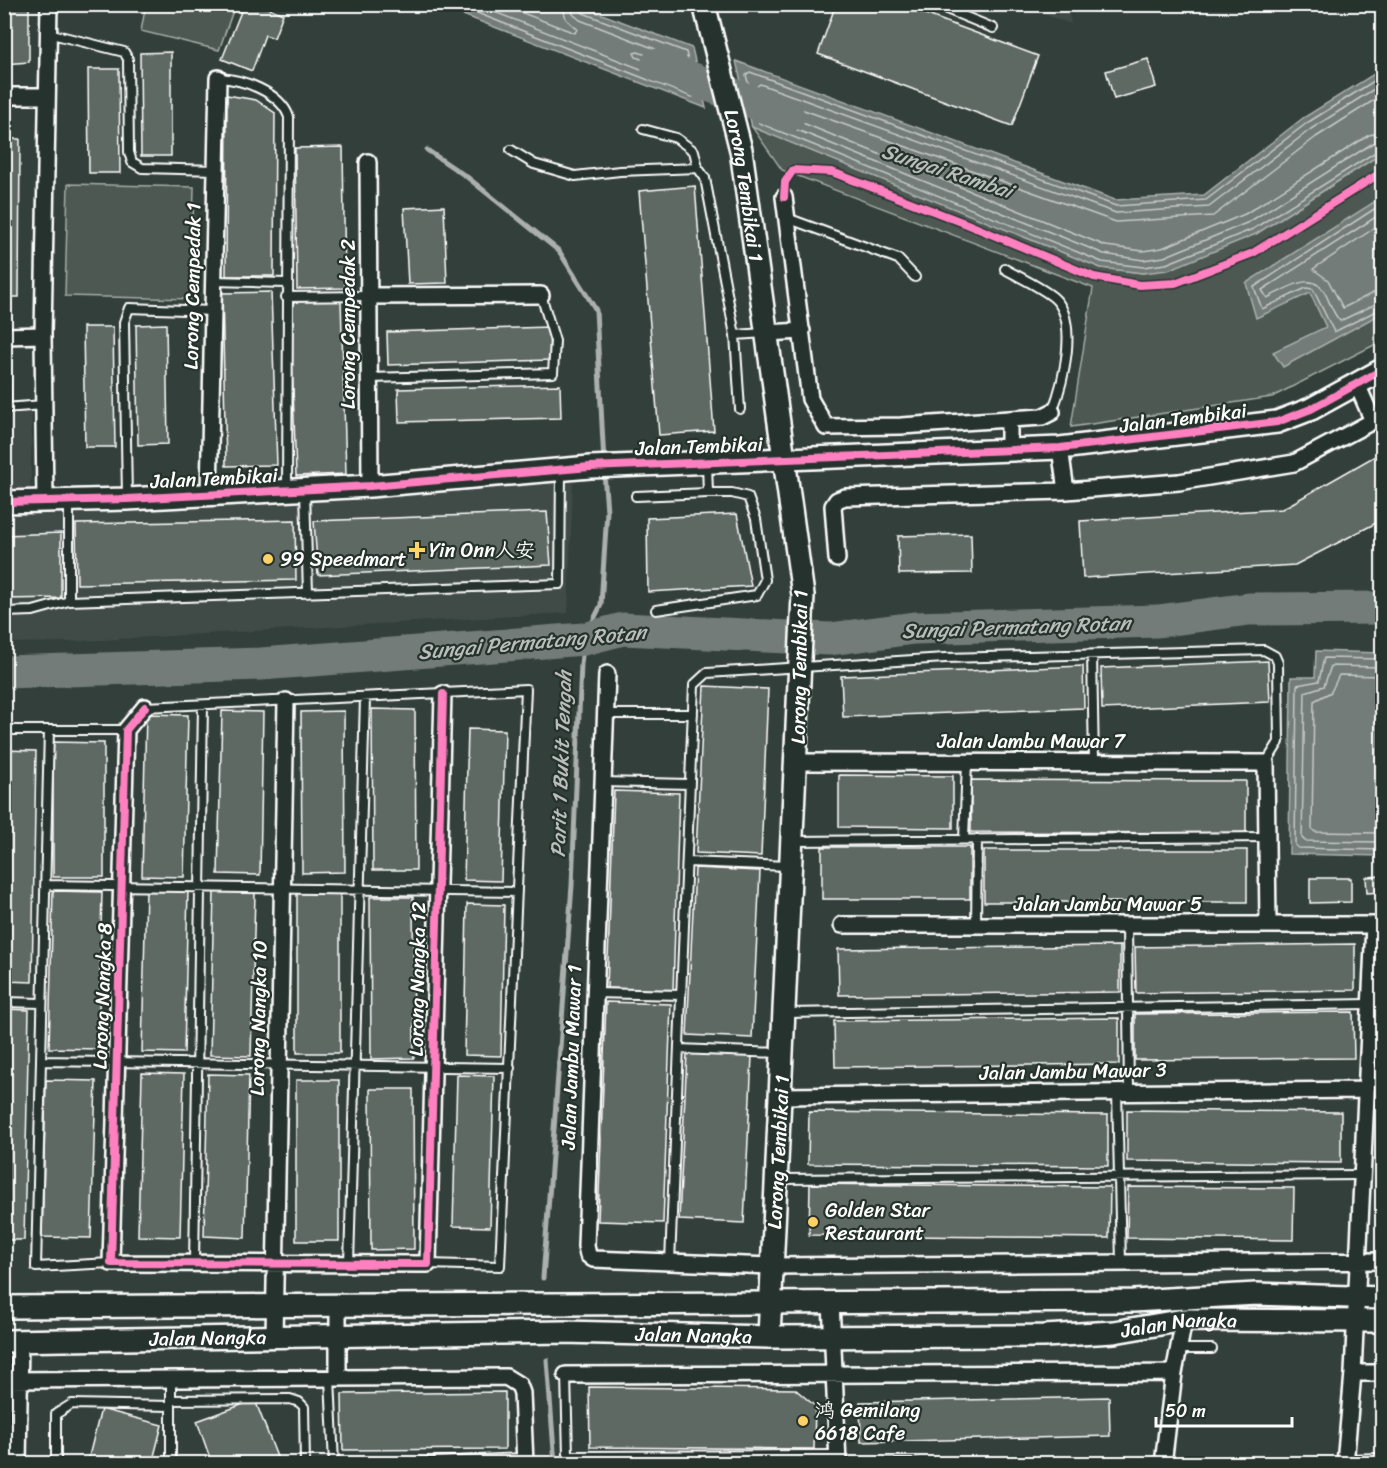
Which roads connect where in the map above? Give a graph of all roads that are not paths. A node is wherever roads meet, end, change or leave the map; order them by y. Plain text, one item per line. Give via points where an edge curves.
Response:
1 (49, 4) edge
2 (704, 4) edge
3 (934, 4) edge
4 (993, 28) dead end
5 (48, 33) junction
6 (218, 78) joint
7 (4, 96) edge
8 (47, 96) junction
9 (643, 129) dead end
10 (510, 150) dead end
11 (368, 162) dead end
12 (698, 168) junction
13 (216, 170) junction
14 (784, 197) dead end
15 (787, 218) junction
16 (1005, 269) dead end
17 (915, 277) dead end
18 (213, 281) junction
19 (286, 283) junction
20 (541, 295) joint
21 (368, 296) junction
22 (286, 297) junction
23 (213, 311) junction
24 (802, 331) junction
25 (767, 333) junction
26 (43, 335) junction
27 (735, 335) junction
28 (4, 336) edge
29 (1383, 370) edge
30 (369, 378) junction
31 (1357, 384) junction
32 (44, 405) junction
33 (4, 408) edge
34 (740, 409) dead end
35 (1052, 412) joint
36 (1009, 418) junction
37 (1378, 419) edge
38 (900, 426) junction
39 (1060, 448) junction
40 (1009, 450) junction
41 (900, 453) junction
42 (784, 459) junction
43 (707, 462) junction
44 (561, 470) junction
45 (370, 486) junction
46 (296, 490) junction
47 (1066, 491) junction
48 (708, 493) junction
49 (209, 495) junction
50 (636, 496) dead end
51 (127, 499) junction
52 (45, 501) junction
53 (69, 501) junction
54 (4, 502) edge
55 (837, 558) dead end
56 (308, 593) junction
57 (69, 602) junction
58 (656, 610) dead end
59 (4, 612) edge
60 (1092, 655) junction
61 (801, 661) junction
62 (607, 674) dead end
63 (442, 694) junction
64 (365, 698) junction
65 (286, 701) junction
66 (202, 705) junction
67 (145, 707) joint
68 (605, 714) junction
69 (693, 714) junction
70 (4, 730) edge
71 (49, 730) junction
72 (126, 730) junction
73 (796, 762) junction
74 (968, 762) junction
75 (1094, 762) junction
76 (1266, 763) junction
77 (602, 782) junction
78 (690, 784) junction
79 (1268, 837) junction
80 (964, 839) junction
81 (977, 839) junction
82 (792, 841) junction
83 (687, 862) junction
84 (791, 866) junction
85 (45, 885) junction
86 (122, 886) junction
87 (200, 887) junction
88 (282, 888) junction
89 (358, 889) junction
90 (436, 890) junction
91 (517, 892) junction
92 (1268, 924) junction
93 (842, 925) dead end
94 (976, 925) junction
95 (1127, 925) junction
96 (594, 993) junction
97 (681, 995) junction
98 (4, 1002) edge
99 (41, 1003) junction
100 (1370, 1004) junction
101 (1128, 1006) junction
102 (784, 1012) junction
103 (679, 1049) junction
104 (782, 1053) junction
105 (41, 1061) junction
106 (117, 1062) junction
107 (196, 1063) junction
108 (279, 1065) junction
109 (355, 1066) junction
110 (432, 1068) junction
111 (510, 1068) junction
112 (1366, 1090) junction
113 (1123, 1091) junction
114 (780, 1096) junction
115 (1362, 1175) junction
116 (1118, 1176) junction
117 (776, 1179) junction
118 (1383, 1261) edge
119 (670, 1262) junction
120 (1358, 1262) junction
121 (111, 1263) junction
122 (194, 1263) junction
123 (1120, 1263) junction
124 (276, 1264) junction
125 (349, 1264) junction
126 (428, 1264) junction
127 (772, 1266) junction
128 (1356, 1298) junction
129 (1383, 1298) edge
130 (770, 1301) junction
131 (831, 1301) junction
132 (338, 1305) junction
133 (275, 1306) junction
134 (4, 1307) edge
135 (1184, 1320) junction
136 (1356, 1320) junction
137 (1383, 1321) edge
138 (274, 1336) junction
139 (338, 1336) junction
140 (831, 1336) junction
141 (769, 1337) junction
142 (12, 1341) edge
143 (1177, 1349) junction
144 (1212, 1349) dead end
145 (1174, 1373) junction
146 (1353, 1373) junction
147 (1383, 1373) edge
148 (834, 1374) junction
149 (566, 1376) joint
150 (334, 1378) junction
151 (171, 1379) junction
152 (12, 1380) edge
153 (171, 1403) junction
154 (1383, 1458) edge
155 (525, 1461) edge
156 (838, 1461) edge
157 (1345, 1461) edge
158 (18, 1464) edge
159 (56, 1464) edge
160 (171, 1464) edge
161 (305, 1464) edge
162 (334, 1464) edge
163 (389, 1464) edge
164 (917, 1464) edge
165 (1163, 1464) edge

1 - 5 street
2 - 25 street, Lorong Tembikai 1 via 741,150
3 - 4 lane
5 - 8 street
5 - 13 lane via 124,52 128,59 132,162 142,168
6 - 13 street, Lorong Cempedak 1
6 - 19 lane via 234,79 274,97 284,105 289,117
7 - 8 street
8 - 26 street
9 - 12 lane via 676,138 694,152
10 - 12 lane via 534,164 575,177
11 - 21 street, Lorong Cempedak 2
12 - 27 lane via 705,178
13 - 18 street, Lorong Cempedak 1
14 - 15 street
15 - 17 lane via 898,259
15 - 24 street
16 - 35 lane via 1055,298 1065,315 1068,339
18 - 19 lane
18 - 23 street, Lorong Cempedak 1
19 - 22 lane
20 - 21 street
20 - 30 lane via 555,341 552,373
21 - 22 lane
21 - 30 street, Lorong Cempedak 2
22 - 46 lane
23 - 49 street, Lorong Cempedak 1
23 - 51 lane via 129,308 124,322
24 - 25 street
24 - 38 street via 810,399 823,425
25 - 27 lane
25 - 42 street, Lorong Tembikai 1
26 - 28 street
26 - 32 street
27 - 34 lane
29 - 31 street, Jalan Tembikai
30 - 45 street, Lorong Cempedak 2
31 - 37 street
31 - 39 street, Jalan Tembikai via 1277,422
32 - 33 lane
32 - 52 street
35 - 36 street via 1042,417
36 - 38 street
36 - 40 street
37 - 47 street via 1294,463 1179,482
38 - 41 street
39 - 40 street, Jalan Tembikai
39 - 47 street
40 - 41 street, Jalan Tembikai
41 - 42 street, Jalan Tembikai
42 - 43 street, Jalan Tembikai
42 - 61 street, Lorong Tembikai 1 via 803,595
43 - 44 street, Jalan Tembikai
43 - 48 lane
44 - 45 street, Jalan Tembikai
44 - 56 lane via 560,584
45 - 46 street, Jalan Tembikai
46 - 49 street, Jalan Tembikai
46 - 56 lane
47 - 55 street via 845,496 833,506
48 - 50 lane
48 - 58 lane via 748,497 756,519 765,580 757,595
49 - 51 street, Jalan Tembikai
51 - 53 street, Jalan Tembikai
52 - 53 street, Jalan Tembikai
52 - 54 street, Jalan Tembikai
53 - 57 lane
56 - 57 lane
57 - 59 lane via 33,611
60 - 61 lane
60 - 75 lane
60 - 76 lane via 1264,651 1275,656 1279,742
61 - 69 lane via 707,673 694,685
61 - 73 street, Lorong Tembikai 1
62 - 68 street, Jalan Jambu Mawar 1
63 - 64 lane
63 - 90 street, Lorong Nangka 12
63 - 91 lane via 526,688
64 - 65 lane
64 - 89 lane
65 - 66 lane
65 - 88 street, Lorong Nangka 10
66 - 67 lane
66 - 87 lane
67 - 72 street
68 - 69 lane
68 - 77 street, Jalan Jambu Mawar 1
69 - 78 lane
70 - 71 lane
71 - 72 lane
71 - 85 lane
72 - 86 street, Lorong Nangka 8
73 - 74 street, Jalan Jambu Mawar 7
73 - 82 street, Lorong Tembikai 1
74 - 75 street, Jalan Jambu Mawar 7
74 - 80 lane
75 - 76 street, Jalan Jambu Mawar 7
76 - 79 street
77 - 78 lane
77 - 96 street, Jalan Jambu Mawar 1
78 - 83 lane
79 - 81 lane
79 - 92 street
80 - 81 lane
80 - 82 lane
81 - 94 lane
82 - 84 street, Lorong Tembikai 1
83 - 84 lane
83 - 97 lane
84 - 102 street, Lorong Tembikai 1
85 - 86 lane
85 - 99 lane
86 - 87 lane
86 - 106 street, Lorong Nangka 8
87 - 88 lane
87 - 107 lane
88 - 89 lane
88 - 108 street, Lorong Nangka 10
89 - 90 lane
89 - 109 lane
90 - 91 lane
90 - 110 street, Lorong Nangka 12
91 - 111 lane
92 - 95 street, Jalan Jambu Mawar 5
92 - 100 street, Jalan Jambu Mawar 5 via 1374,925
93 - 94 street, Jalan Jambu Mawar 5
94 - 95 street, Jalan Jambu Mawar 5
95 - 101 lane
96 - 97 lane
96 - 119 street, Jalan Jambu Mawar 1 via 588,1255 598,1260
97 - 103 lane
98 - 99 lane
99 - 105 lane
100 - 101 lane
100 - 112 street
101 - 102 lane
101 - 113 lane
102 - 104 street, Lorong Tembikai 1
103 - 104 lane
103 - 119 lane
104 - 114 street, Lorong Tembikai 1
105 - 106 lane
105 - 121 lane via 36,1267
106 - 107 lane
106 - 121 street, Lorong Nangka 8
107 - 108 lane
107 - 122 lane
108 - 109 lane
108 - 124 street, Lorong Nangka 10
109 - 110 lane
109 - 125 lane
110 - 111 lane
110 - 126 street, Lorong Nangka 12
111 - 126 lane via 500,1266
112 - 113 street, Jalan Jambu Mawar 3
112 - 115 street
113 - 114 street, Jalan Jambu Mawar 3
113 - 116 lane
114 - 117 street, Lorong Tembikai 1
115 - 116 lane
115 - 120 street
116 - 117 lane
116 - 123 lane
117 - 127 street, Lorong Tembikai 1
118 - 120 street, Jalan Jambu Mawar 1
119 - 127 street, Jalan Jambu Mawar 1
120 - 123 street, Jalan Jambu Mawar 1
120 - 128 street
121 - 122 street
122 - 124 street
123 - 127 street, Jalan Jambu Mawar 1
124 - 125 street
124 - 133 street, Lorong Nangka 10
125 - 126 street
127 - 130 street, Lorong Tembikai 1
128 - 129 street, Jalan Nangka
128 - 131 street, Jalan Nangka via 1256,1294 1133,1301
128 - 136 street
130 - 131 street, Jalan Nangka
130 - 132 street, Jalan Nangka
130 - 141 street, Lorong Tembikai 1
131 - 140 street
132 - 133 street, Jalan Nangka
132 - 139 street
133 - 134 street, Jalan Nangka
133 - 138 street, Lorong Nangka 10
135 - 136 street, Jalan Nangka
135 - 140 street, Jalan Nangka via 1114,1332 1044,1336
135 - 143 street
136 - 137 street, Jalan Nangka
136 - 146 street
138 - 139 street, Jalan Nangka
138 - 142 street, Jalan Nangka
139 - 141 street, Jalan Nangka via 562,1332
139 - 150 street
140 - 141 street, Jalan Nangka
140 - 148 street
142 - 152 street
143 - 144 lane
143 - 145 street
145 - 148 street, Jalan Nangka
145 - 165 street
146 - 147 street
146 - 157 street
148 - 149 street, Jalan Nangka
148 - 156 street
149 - 156 lane via 568,1456
150 - 151 street
150 - 155 street via 497,1377 514,1381 522,1393
150 - 162 lane
151 - 152 street
151 - 153 lane
152 - 158 street
153 - 159 lane via 72,1404 56,1414
153 - 160 lane
153 - 161 lane via 290,1399 299,1402 304,1407
154 - 157 lane
155 - 163 lane
156 - 164 lane

